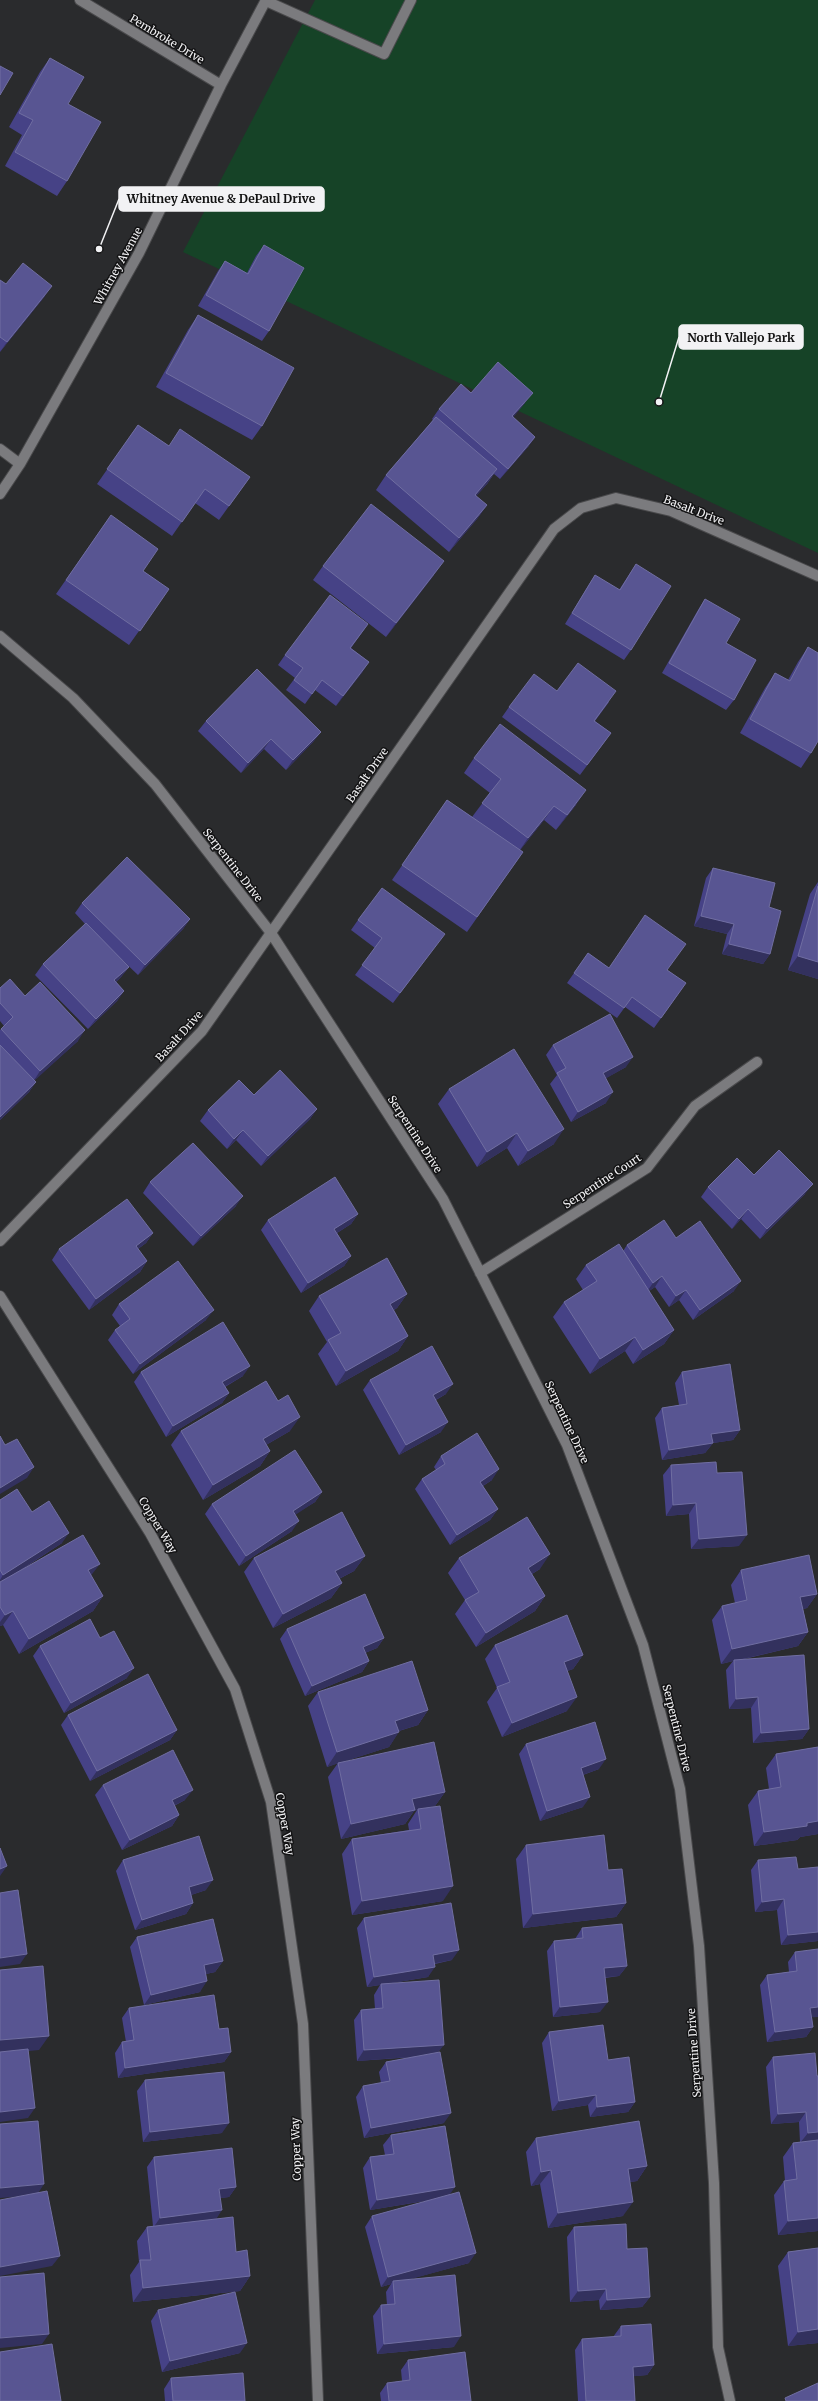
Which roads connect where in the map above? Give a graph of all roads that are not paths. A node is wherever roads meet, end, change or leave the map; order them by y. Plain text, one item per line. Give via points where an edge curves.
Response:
1 (80, 0) edge
2 (266, 0) edge
3 (411, 0) edge
4 (221, 85) junction
5 (0, 449) edge
6 (20, 464) junction
7 (0, 494) edge
8 (818, 576) edge
9 (0, 636) edge
10 (271, 932) junction
11 (757, 1062) dead end
12 (0, 1241) edge
13 (480, 1273) junction
14 (0, 1296) edge
15 (318, 2401) edge
16 (730, 2401) edge

1 - 4 street, Pembroke Drive
2 - 3 street via 384,54
2 - 4 street, Whitney Avenue
4 - 6 street, Whitney Avenue via 133,264
5 - 6 street
6 - 7 street, Whitney Avenue
8 - 10 street, Basalt Drive via 671,511 616,498 581,508 554,529
9 - 10 street, Serpentine Drive via 73,698 155,784
10 - 12 street, Basalt Drive via 202,1031
10 - 13 street, Serpentine Drive via 443,1199
11 - 13 street, Serpentine Court via 695,1106 647,1168
13 - 16 street, Serpentine Drive via 570,1452 643,1645 680,1789 699,1946 714,2183 718,2346
14 - 15 street, Copper Way via 150,1533 235,1689 271,1802 303,2024

